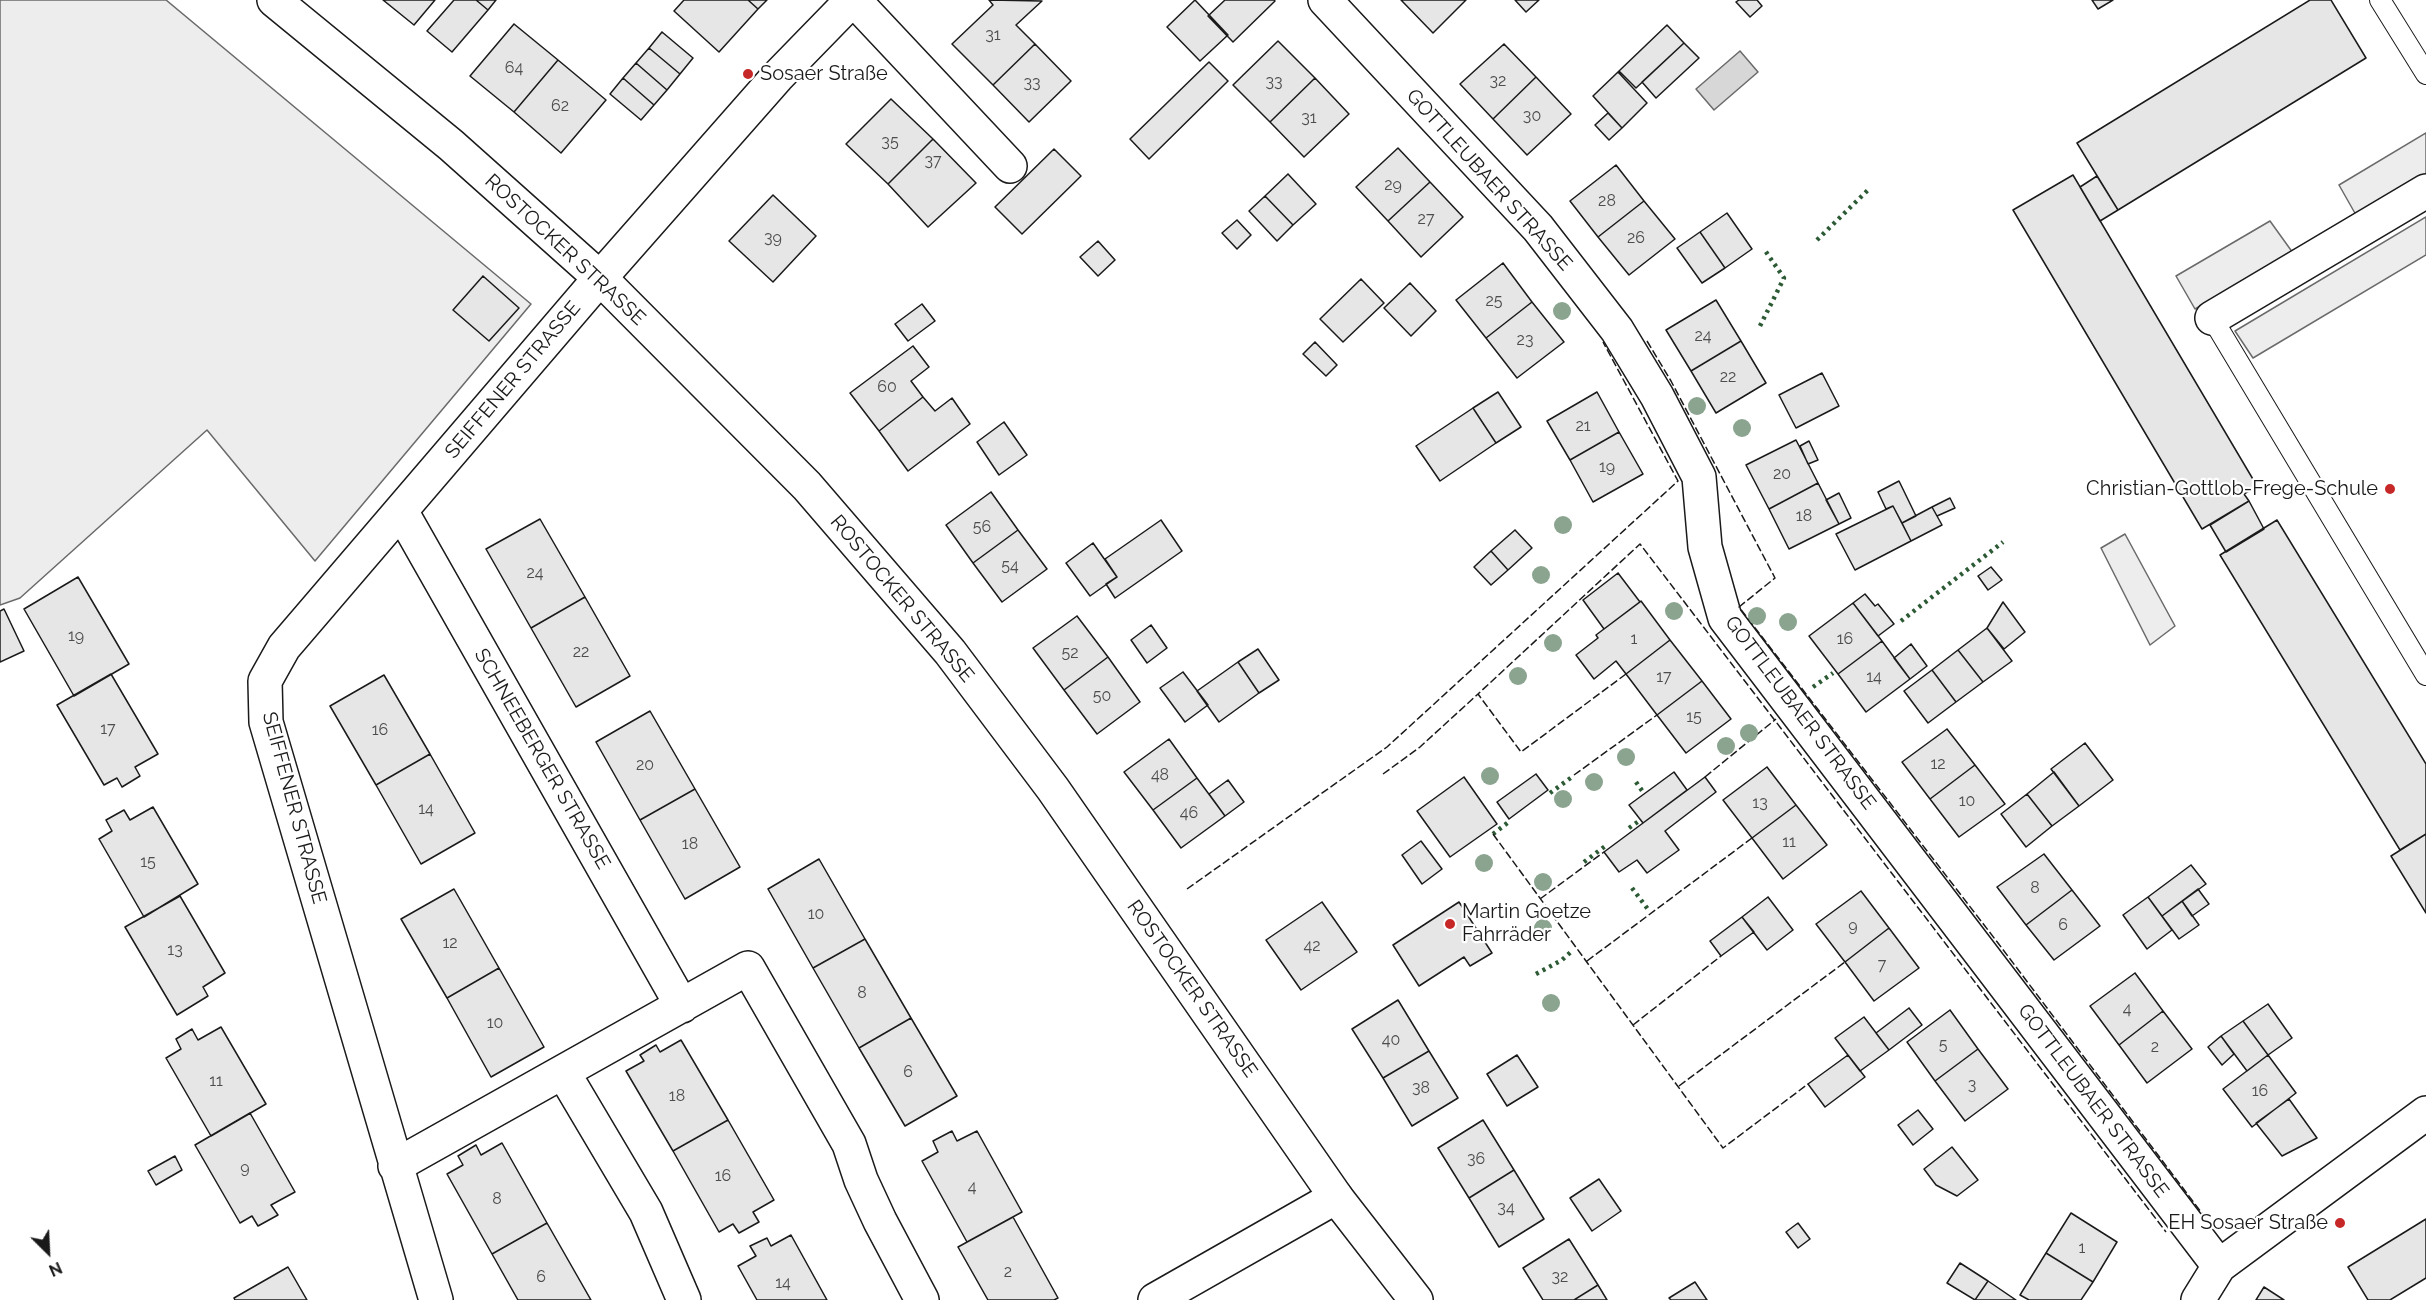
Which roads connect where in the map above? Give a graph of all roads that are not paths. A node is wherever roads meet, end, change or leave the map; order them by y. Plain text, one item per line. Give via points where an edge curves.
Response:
1 (274, 0) edge
2 (853, 0) edge
3 (1325, 0) edge
4 (2380, 0) edge
5 (2426, 74) edge
6 (1010, 166) dead end
7 (2426, 191) edge
8 (600, 278) junction
9 (2212, 318) joint
10 (401, 511) junction
11 (2426, 675) edge
12 (682, 1006) junction
13 (563, 1072) junction
14 (2424, 1120) edge
15 (395, 1166) junction
16 (1336, 1197) junction
17 (2219, 1266) junction
18 (436, 1300) edge
19 (684, 1300) edge
20 (922, 1300) edge
21 (1155, 1300) edge
22 (1416, 1300) edge
23 (2198, 1300) edge

1 - 8 street, ROSTOCKER STRASSE via 450,145
2 - 6 street
2 - 8 street via 777,77
3 - 17 street, GOTTLEUBAER STRASSE via 1538,228 1617,330 1699,477 1705,547 1725,618
4 - 5 lane
7 - 9 street
8 - 10 street, SEIFFENER STRASSE
8 - 16 street, ROSTOCKER STRASSE via 807,486 950,652 1053,789
9 - 11 lane
10 - 12 street, SCHNEEBERGER STRASSE
10 - 15 street, SEIFFENER STRASSE via 284,647 265,681 266,722
12 - 13 street
12 - 20 street via 748,969 849,1144 880,1221
13 - 15 street
13 - 19 street via 646,1212
14 - 17 street
15 - 18 street, SEIFFENER STRASSE
16 - 21 street
16 - 22 street, ROSTOCKER STRASSE
17 - 23 street

